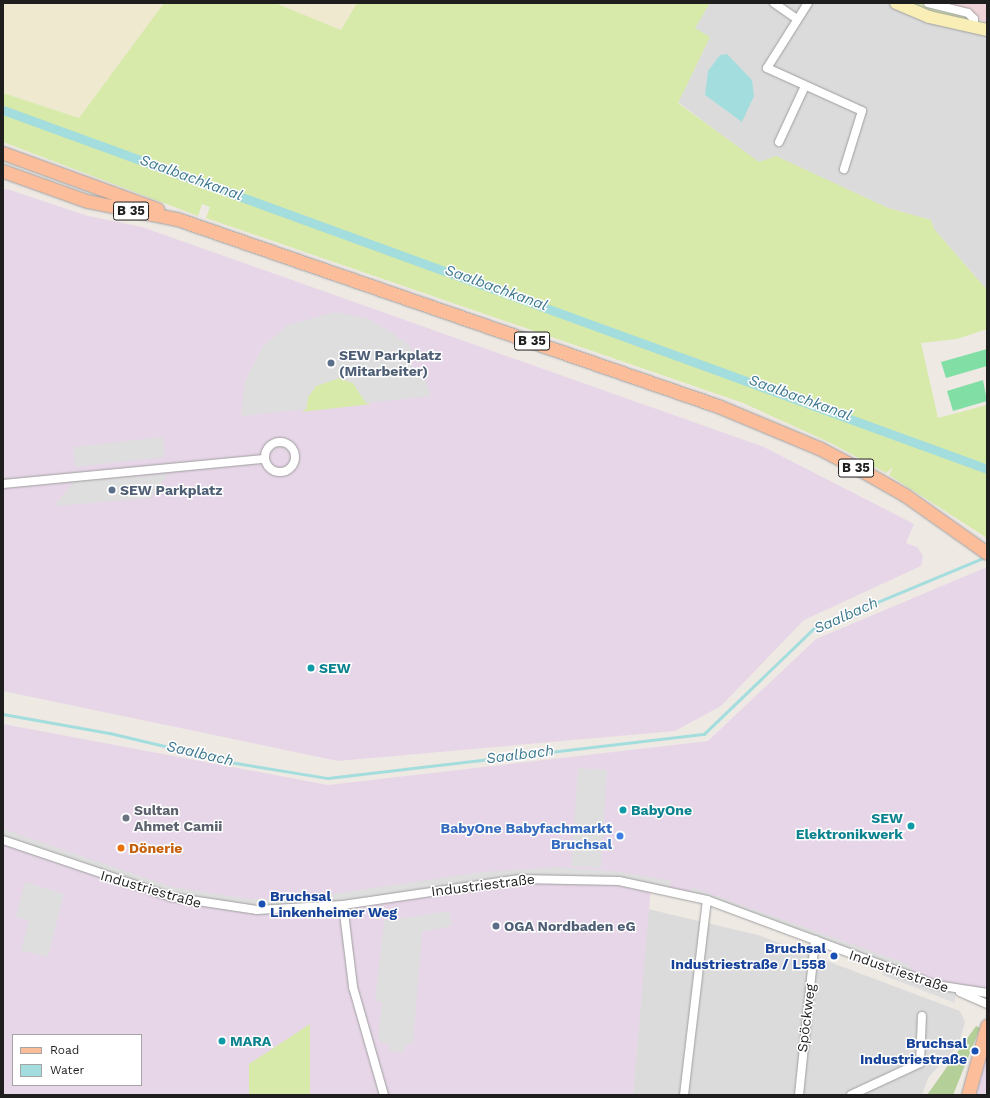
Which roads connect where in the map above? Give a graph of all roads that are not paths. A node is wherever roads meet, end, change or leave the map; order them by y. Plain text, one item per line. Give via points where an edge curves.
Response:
1 (774, 3) edge
2 (808, 3) edge
3 (896, 3) edge
4 (928, 3) edge
5 (797, 19) junction
6 (974, 28) junction
7 (987, 30) edge
8 (805, 86) junction
9 (779, 142) dead end
10 (3, 153) edge
11 (844, 169) dead end
12 (4, 172) edge
13 (176, 219) junction
14 (264, 459) dead end
15 (3, 484) edge
16 (984, 550) edge
17 (3, 840) edge
18 (707, 900) junction
19 (343, 905) junction
20 (815, 940) junction
21 (956, 990) junction
22 (987, 993) edge
23 (987, 1004) edge
24 (922, 1016) dead end
25 (987, 1026) edge
26 (984, 1049) edge
27 (384, 1095) edge
28 (684, 1095) edge
29 (799, 1095) edge
30 (803, 1095) edge
31 (851, 1095) edge
32 (968, 1095) edge

1 - 5 street
2 - 5 street
3 - 6 main road via 929,17
4 - 6 street via 968,13 974,19
5 - 8 street via 767,68
6 - 7 main road
8 - 9 street
8 - 11 street via 862,111
10 - 13 main road, B 35
12 - 13 main road, B 35 via 87,201
13 - 16 main road, B 35 via 774,428 905,495
14 - 15 street
17 - 19 street, Industriestraße via 136,887 202,904 257,910
18 - 19 street, Industriestraße via 626,882 559,877 492,881
18 - 20 street, Industriestraße
18 - 28 street
19 - 27 street via 353,986
20 - 21 street, Industriestraße
20 - 29 street, Spöckweg
21 - 22 street, Industriestraße
21 - 23 street, Industriestraße
24 - 31 street via 920,1063
25 - 26 main road
26 - 32 main road
29 - 30 street

